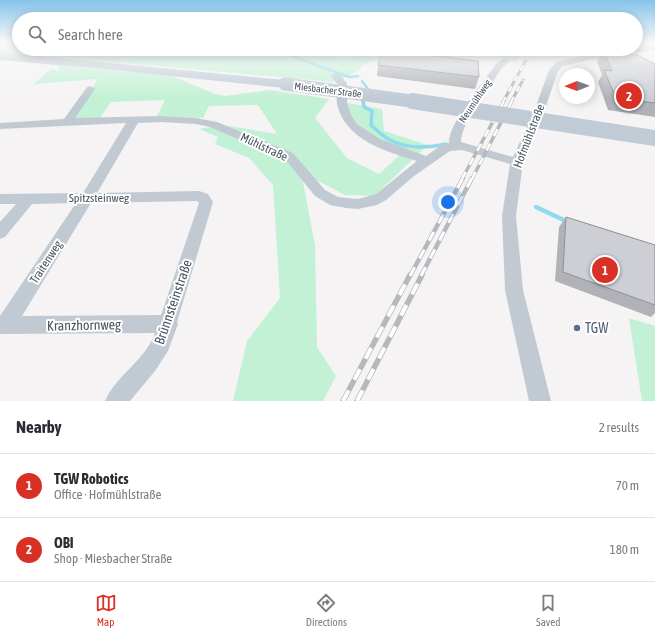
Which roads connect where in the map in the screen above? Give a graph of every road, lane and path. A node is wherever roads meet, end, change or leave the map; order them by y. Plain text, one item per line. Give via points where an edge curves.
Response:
1 (58, 61) edge
2 (569, 61) edge
3 (506, 62) dead end
4 (336, 76) dead end
5 (90, 89) dead end
6 (134, 120) junction
7 (67, 122) junction
8 (0, 126) edge
9 (655, 138) edge
10 (455, 146) junction
11 (427, 160) junction
12 (517, 162) junction
13 (198, 196) joint
14 (87, 198) junction
15 (0, 199) edge
16 (28, 199) junction
17 (0, 233) edge
18 (169, 324) junction
19 (3, 325) edge
20 (116, 401) edge
21 (540, 401) edge

1 - 9 main road, Miesbacher Straße, bridge via 285,84
2 - 12 street, Hofmühlstraße via 560,64 554,70
3 - 10 street, Neumühlweg via 499,66 460,124 455,135
4 - 11 street via 344,84 342,102 355,128 391,149
5 - 7 street
6 - 7 street, Mühlstraße
6 - 11 street, Mühlstraße via 161,119 213,124 289,156 320,193 335,201 346,203 358,204 381,197
6 - 14 street, Traitenweg
7 - 8 street, Mühlstraße
10 - 11 street, Mühlstraße via 447,147
10 - 12 street via 473,148
12 - 21 street, Hofmühlstraße via 509,216 514,290
13 - 14 street, Spitzsteinweg
13 - 18 street, Brünnsteinstraße via 206,202
14 - 16 street, Spitzsteinweg
14 - 19 street, Traitenweg
15 - 16 street, Spitzsteinweg
16 - 17 street
18 - 19 street, Kranzhornweg
18 - 20 street, Brünnsteinstraße via 161,344 148,364

